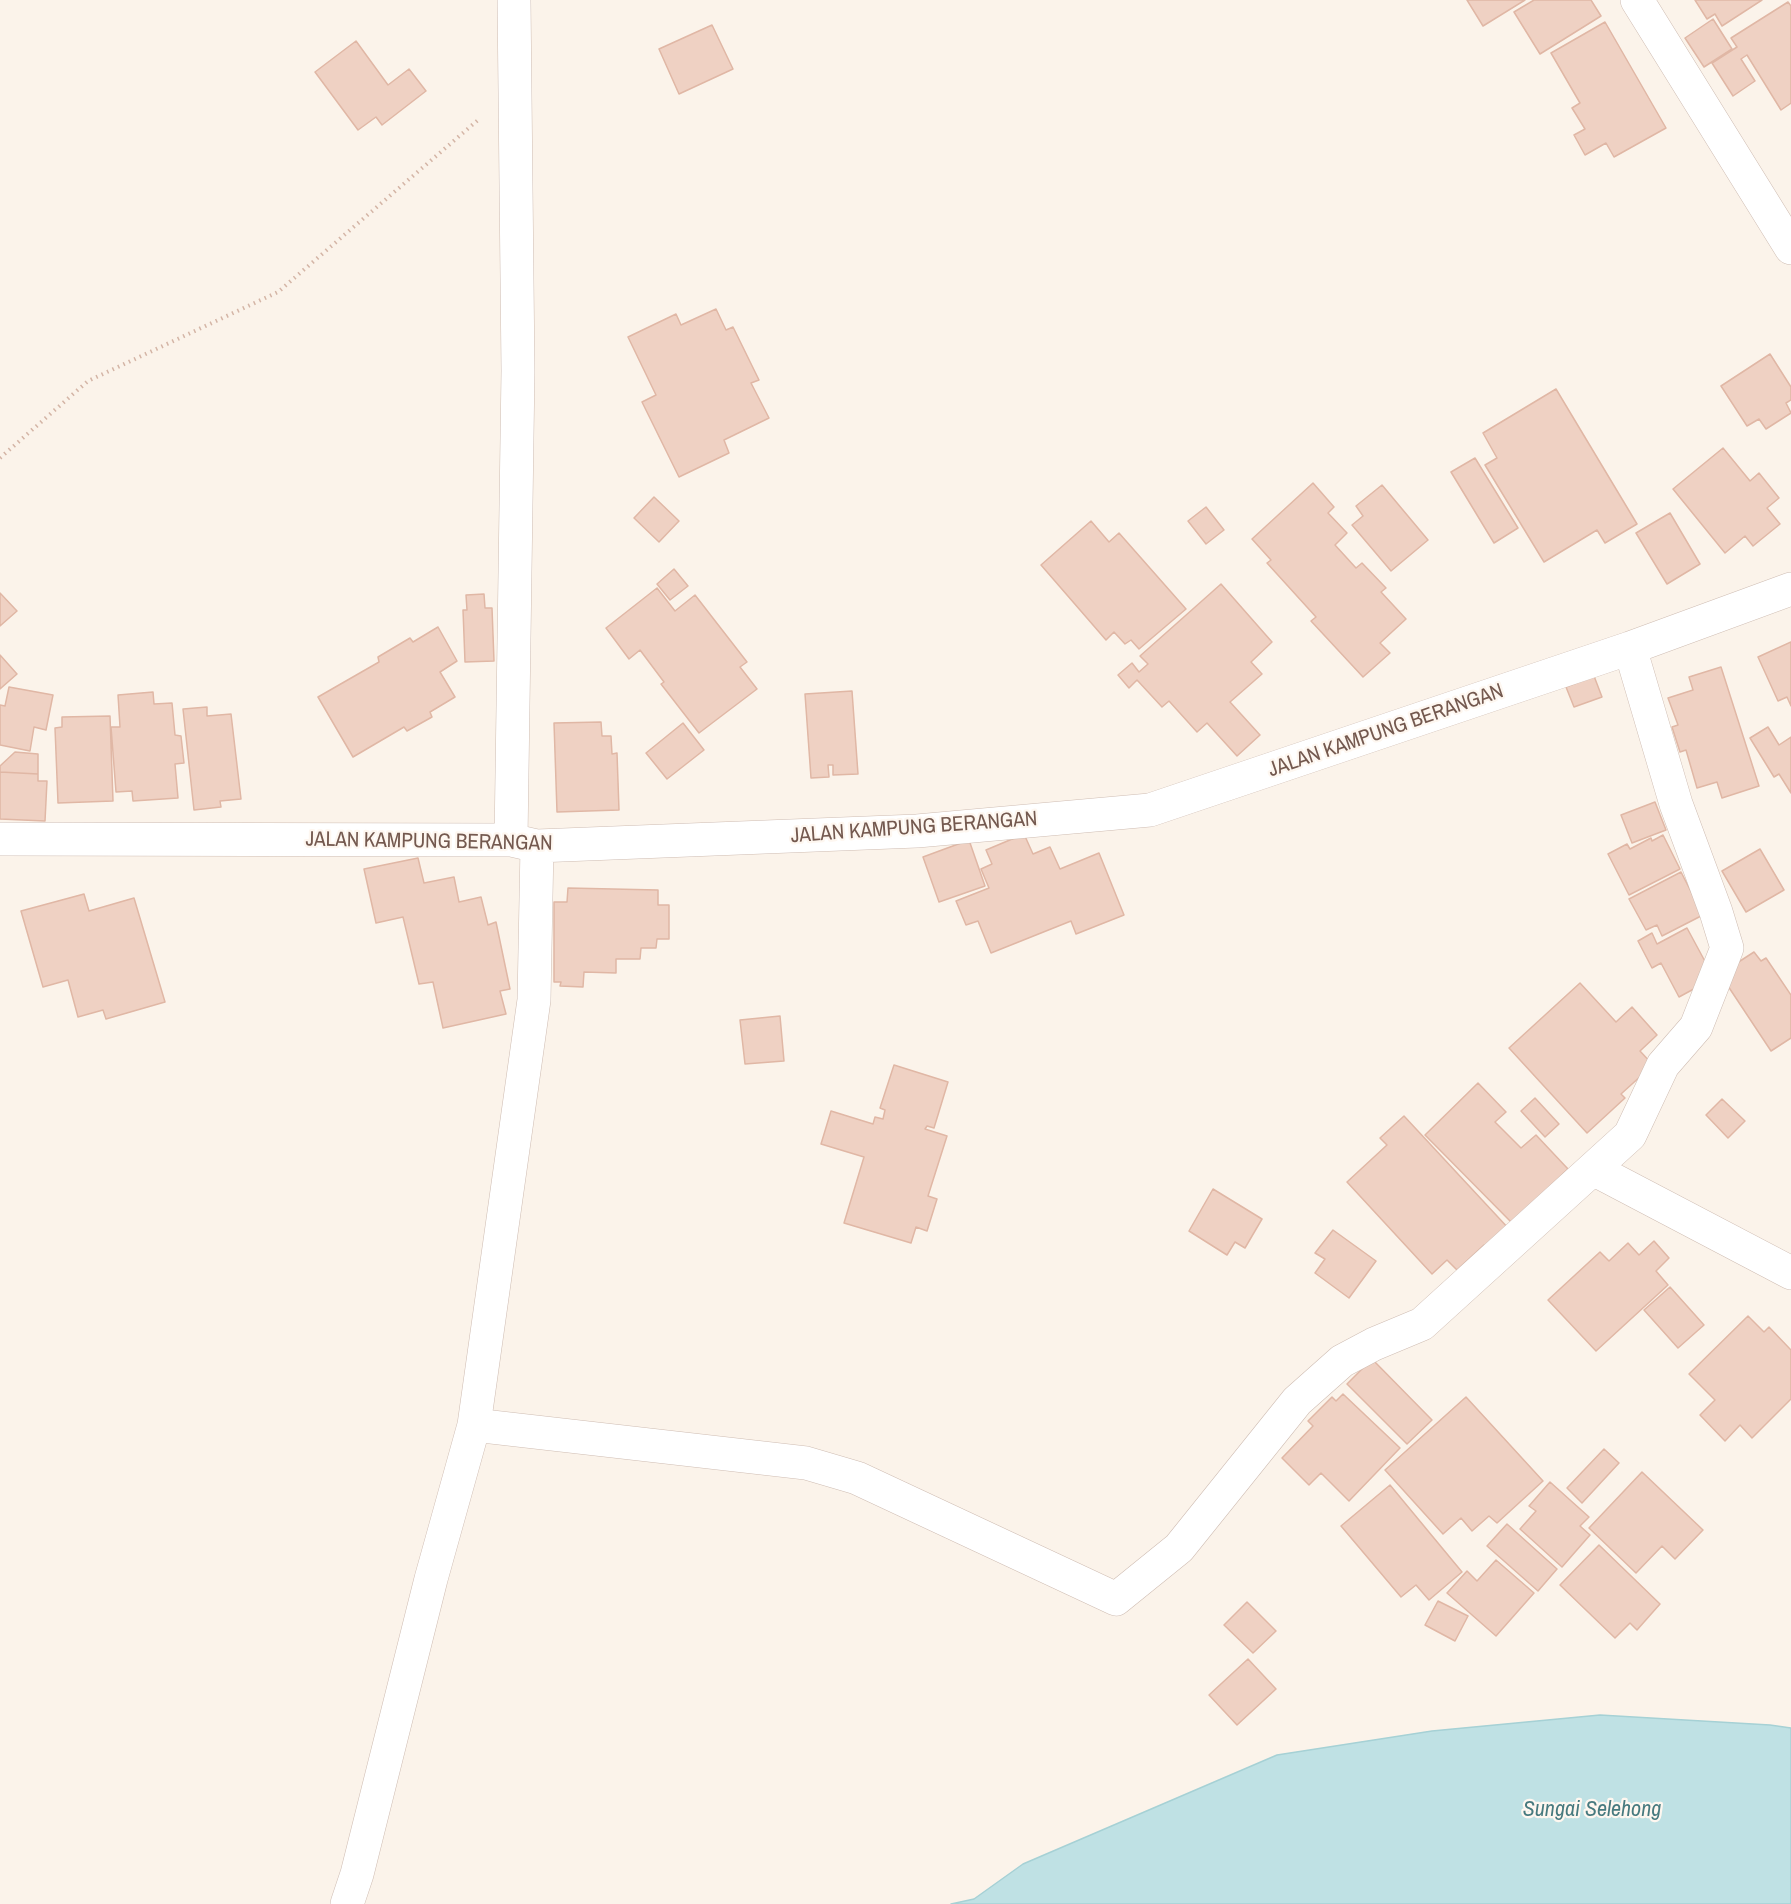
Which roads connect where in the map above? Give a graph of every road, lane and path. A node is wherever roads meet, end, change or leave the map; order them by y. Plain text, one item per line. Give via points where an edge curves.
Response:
1 (514, 0) edge
2 (1637, 0) edge
3 (515, 88) junction
4 (1791, 248) edge
5 (0, 458) edge
6 (1791, 589) edge
7 (1630, 648) junction
8 (0, 839) edge
9 (524, 843) junction
10 (1593, 1170) junction
11 (1791, 1273) edge
12 (474, 1425) junction
13 (347, 1904) edge

1 - 3 street
2 - 4 street
3 - 5 path via 278,292 88,381
3 - 9 street
6 - 7 street, JALAN KAMPUNG BERANGAN
7 - 9 street, JALAN KAMPUNG BERANGAN via 1150,810 917,831
7 - 10 street via 1676,804 1727,948 1695,1027 1663,1065 1630,1135
8 - 9 street, JALAN KAMPUNG BERANGAN
9 - 12 street via 534,1000
10 - 11 street
10 - 12 street via 1422,1324 1342,1361 1297,1401 1179,1548 1116,1599 857,1478 806,1463
12 - 13 street

